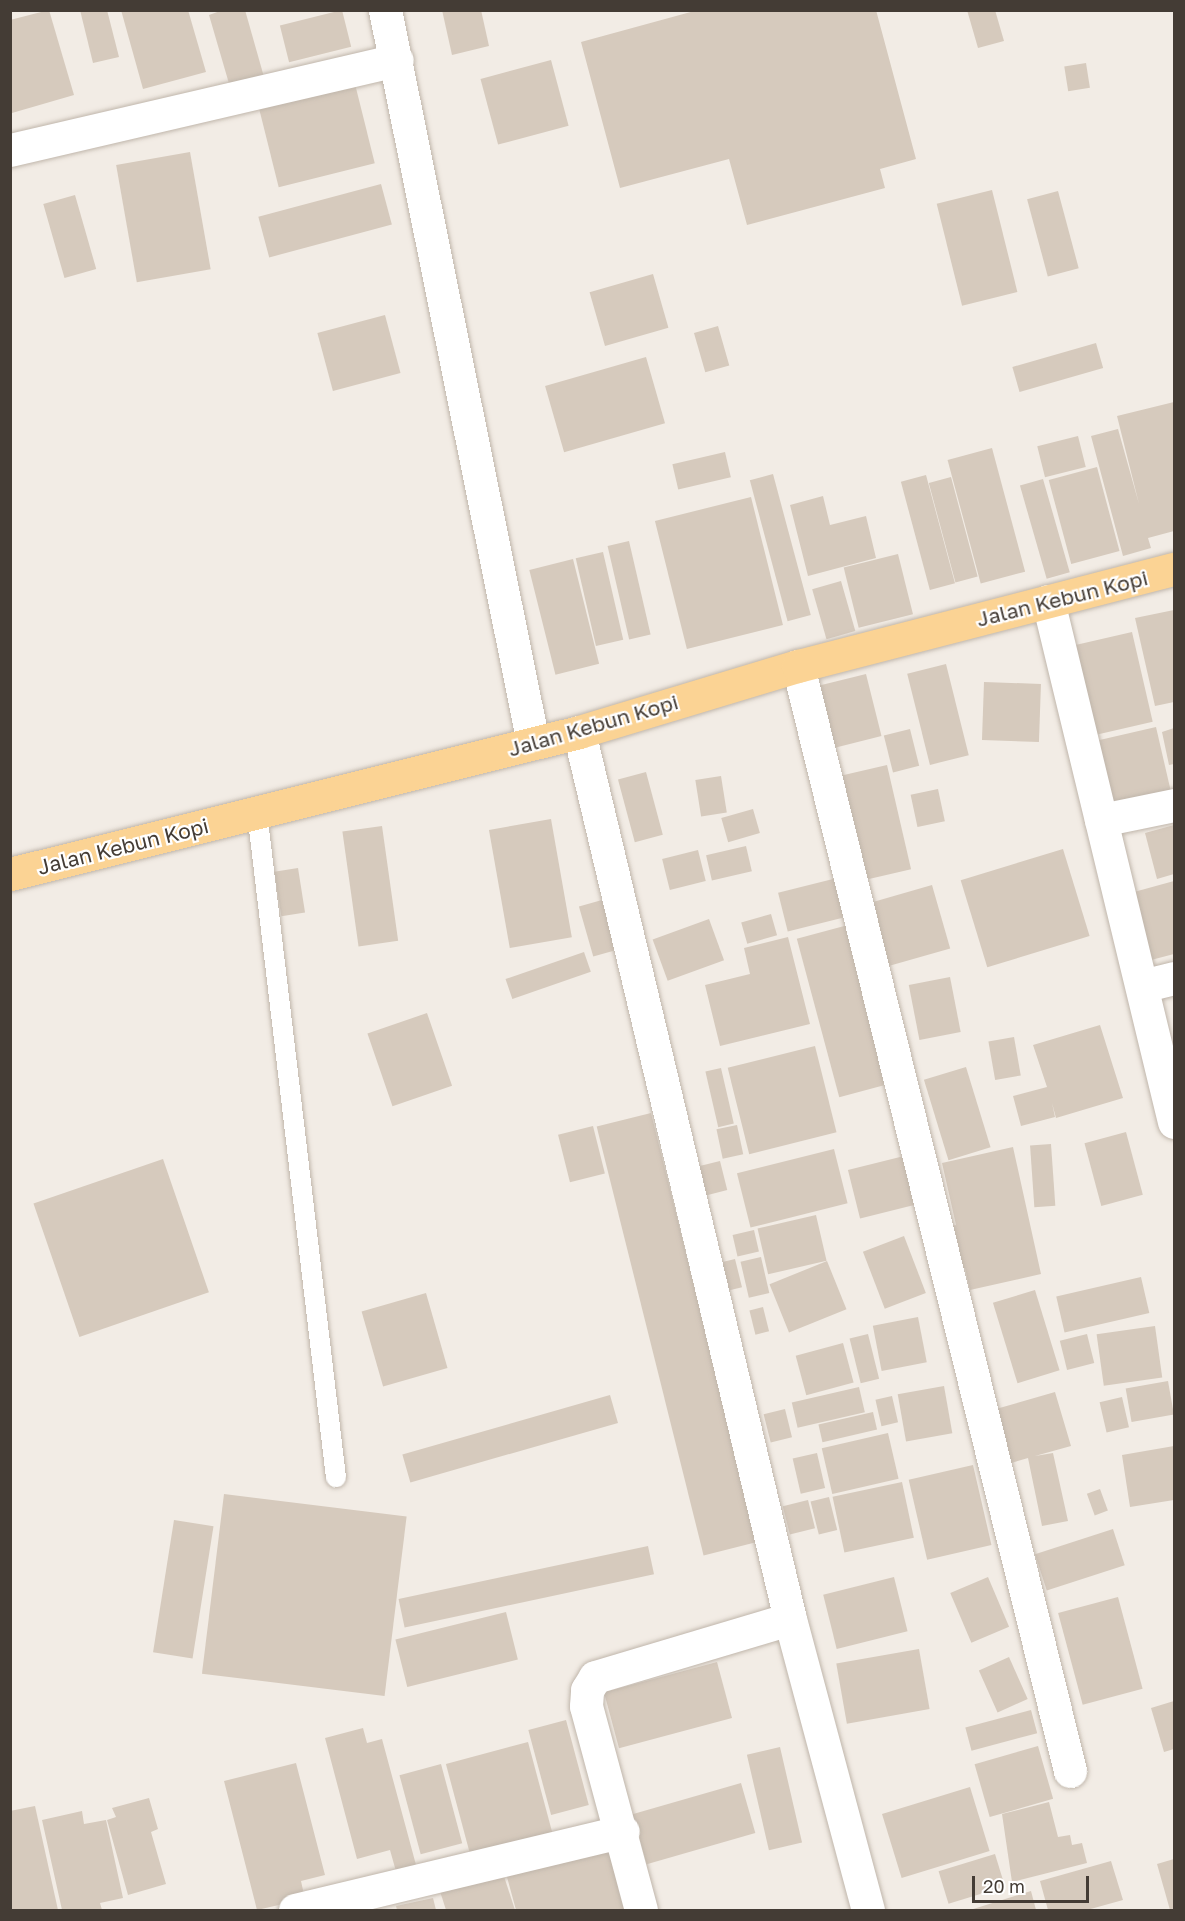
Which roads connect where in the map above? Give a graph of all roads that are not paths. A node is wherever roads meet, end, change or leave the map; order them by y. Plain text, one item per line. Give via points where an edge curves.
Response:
1 (385, 10) edge
2 (397, 60) junction
3 (10, 150) edge
4 (1174, 569) edge
5 (1048, 601) junction
6 (798, 666) junction
7 (579, 732) junction
8 (533, 742) junction
9 (1174, 805) edge
10 (257, 812) junction
11 (1101, 820) junction
12 (10, 874) edge
13 (1174, 978) edge
14 (1142, 986) junction
15 (1174, 1122) edge
16 (336, 1477) dead end
17 (790, 1619) junction
18 (1070, 1771) dead end
19 (623, 1830) junction
20 (295, 1911) edge
21 (641, 1911) edge
22 (868, 1911) edge

1 - 2 street
2 - 3 street
2 - 8 street
4 - 5 main road, Jalan Kebun Kopi
5 - 6 main road, Jalan Kebun Kopi
5 - 11 street
6 - 7 main road, Jalan Kebun Kopi
6 - 18 street
7 - 8 main road, Jalan Kebun Kopi
7 - 17 street
8 - 10 main road, Jalan Kebun Kopi
9 - 11 street
10 - 12 main road, Jalan Kebun Kopi
10 - 16 lane
11 - 14 street
13 - 14 street
14 - 15 street
17 - 19 street via 595,1677 586,1706
17 - 22 street
19 - 20 street
19 - 21 street

